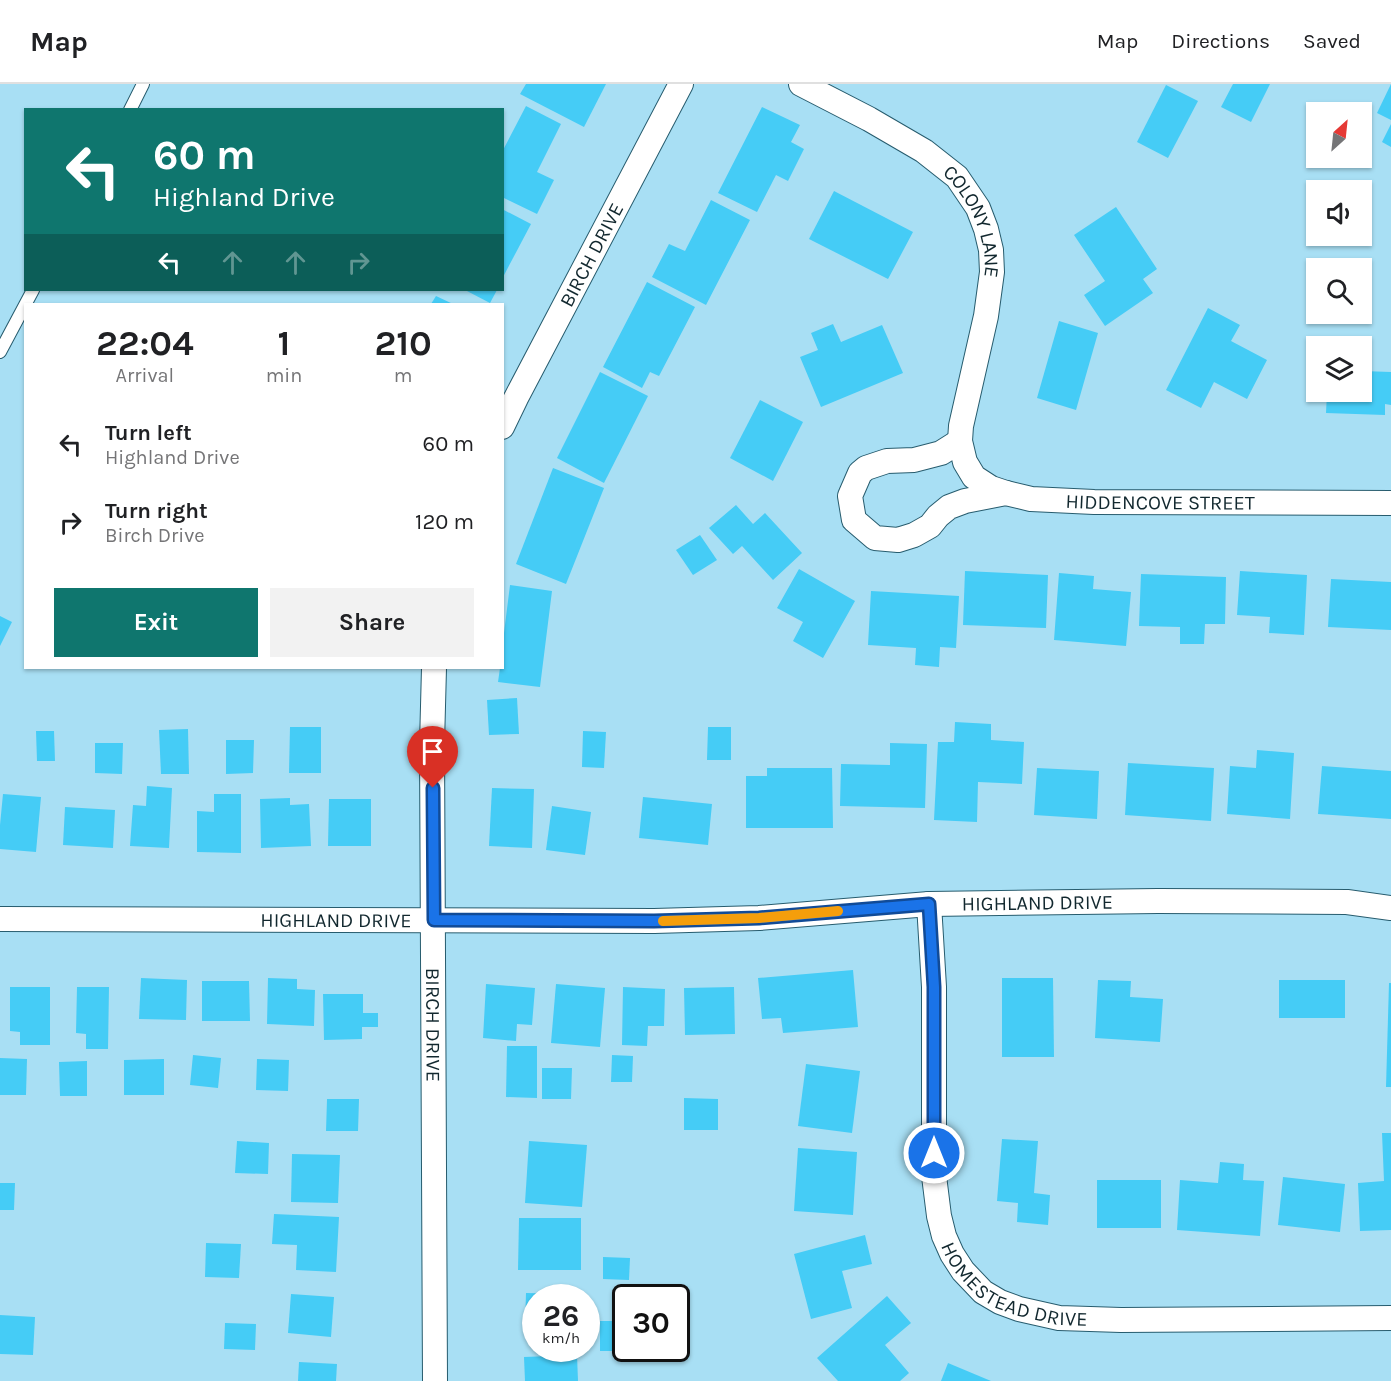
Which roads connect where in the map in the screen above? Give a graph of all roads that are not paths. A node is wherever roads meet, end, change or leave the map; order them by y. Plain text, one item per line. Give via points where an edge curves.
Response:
1 (143, 84) edge
2 (681, 84) edge
3 (801, 84) edge
4 (131, 108) edge
5 (24, 307) edge
6 (0, 352) edge
7 (504, 423) edge
8 (960, 441) junction
9 (1006, 493) junction
10 (1391, 503) edge
11 (434, 669) edge
12 (929, 904) junction
13 (1391, 908) edge
14 (0, 919) edge
15 (434, 920) junction
16 (1391, 1318) edge
17 (435, 1381) edge

1 - 4 lane
2 - 7 street, BIRCH DRIVE
3 - 8 street, COLONY LANE via 924,151 957,177 978,208 991,250 992,272
5 - 6 lane
8 - 9 street, HIDDENCOVE STREET via 974,477
8 - 9 street via 941,453 866,468 850,496 854,520 875,538 898,540 930,526 949,507
9 - 10 street, HIDDENCOVE STREET via 1094,502
11 - 15 street, BIRCH DRIVE
12 - 13 street, HIGHLAND DRIVE via 1347,902
12 - 15 street, HIGHLAND DRIVE via 759,918
12 - 16 street, HOMESTEAD DRIVE via 934,987 934,1176 939,1216 952,1254 983,1292 1019,1310 1059,1318
14 - 15 street, HIGHLAND DRIVE
15 - 17 street, BIRCH DRIVE

